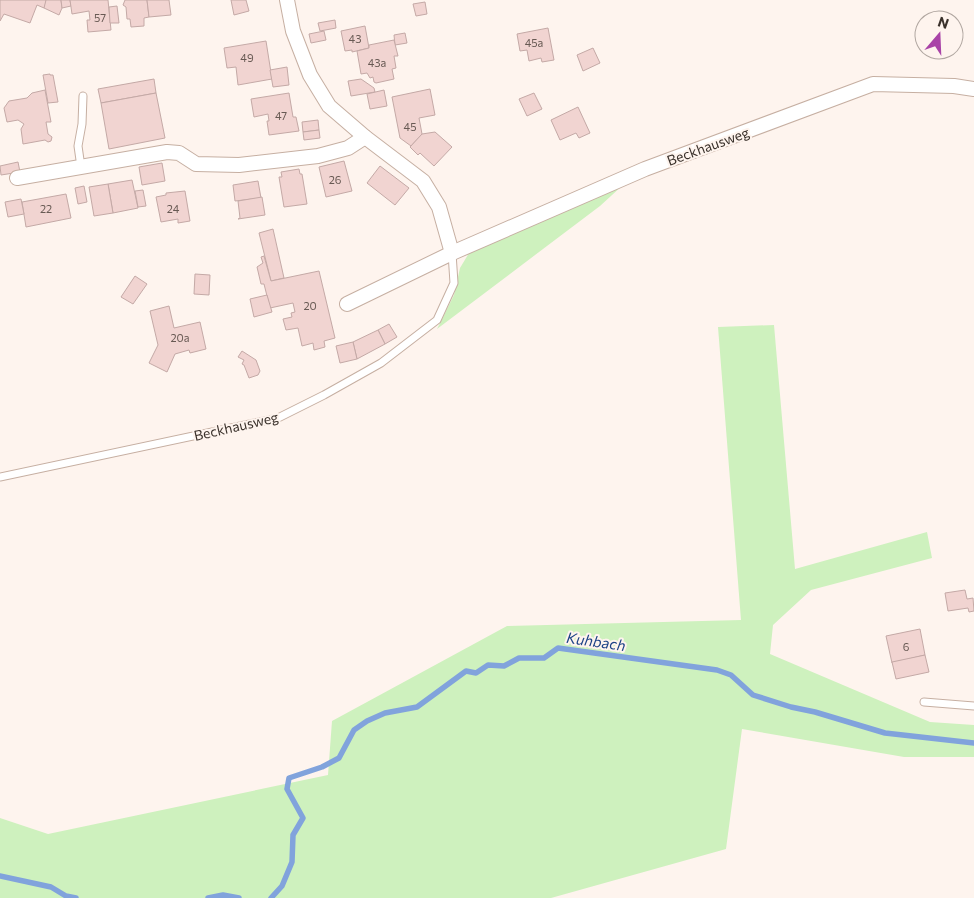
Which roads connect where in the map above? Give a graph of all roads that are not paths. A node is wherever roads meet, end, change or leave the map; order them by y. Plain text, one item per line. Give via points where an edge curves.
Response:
1 (287, 0) edge
2 (974, 89) edge
3 (83, 96) dead end
4 (365, 137) junction
5 (81, 166) junction
6 (17, 178) dead end
7 (452, 253) junction
8 (347, 304) dead end
9 (0, 477) edge
10 (924, 702) dead end
11 (974, 706) edge

1 - 4 street, Beckhausweg via 293,31 310,75 329,106
2 - 7 street, Beckhausweg via 873,84 646,169
3 - 5 lane via 78,146
4 - 5 street via 334,153 275,162 196,164 179,153 168,152
4 - 7 street, Beckhausweg via 423,181 439,207
5 - 6 street
7 - 8 street, Beckhausweg
7 - 9 lane, Beckhausweg via 454,283 437,320 381,364 278,418
10 - 11 lane

